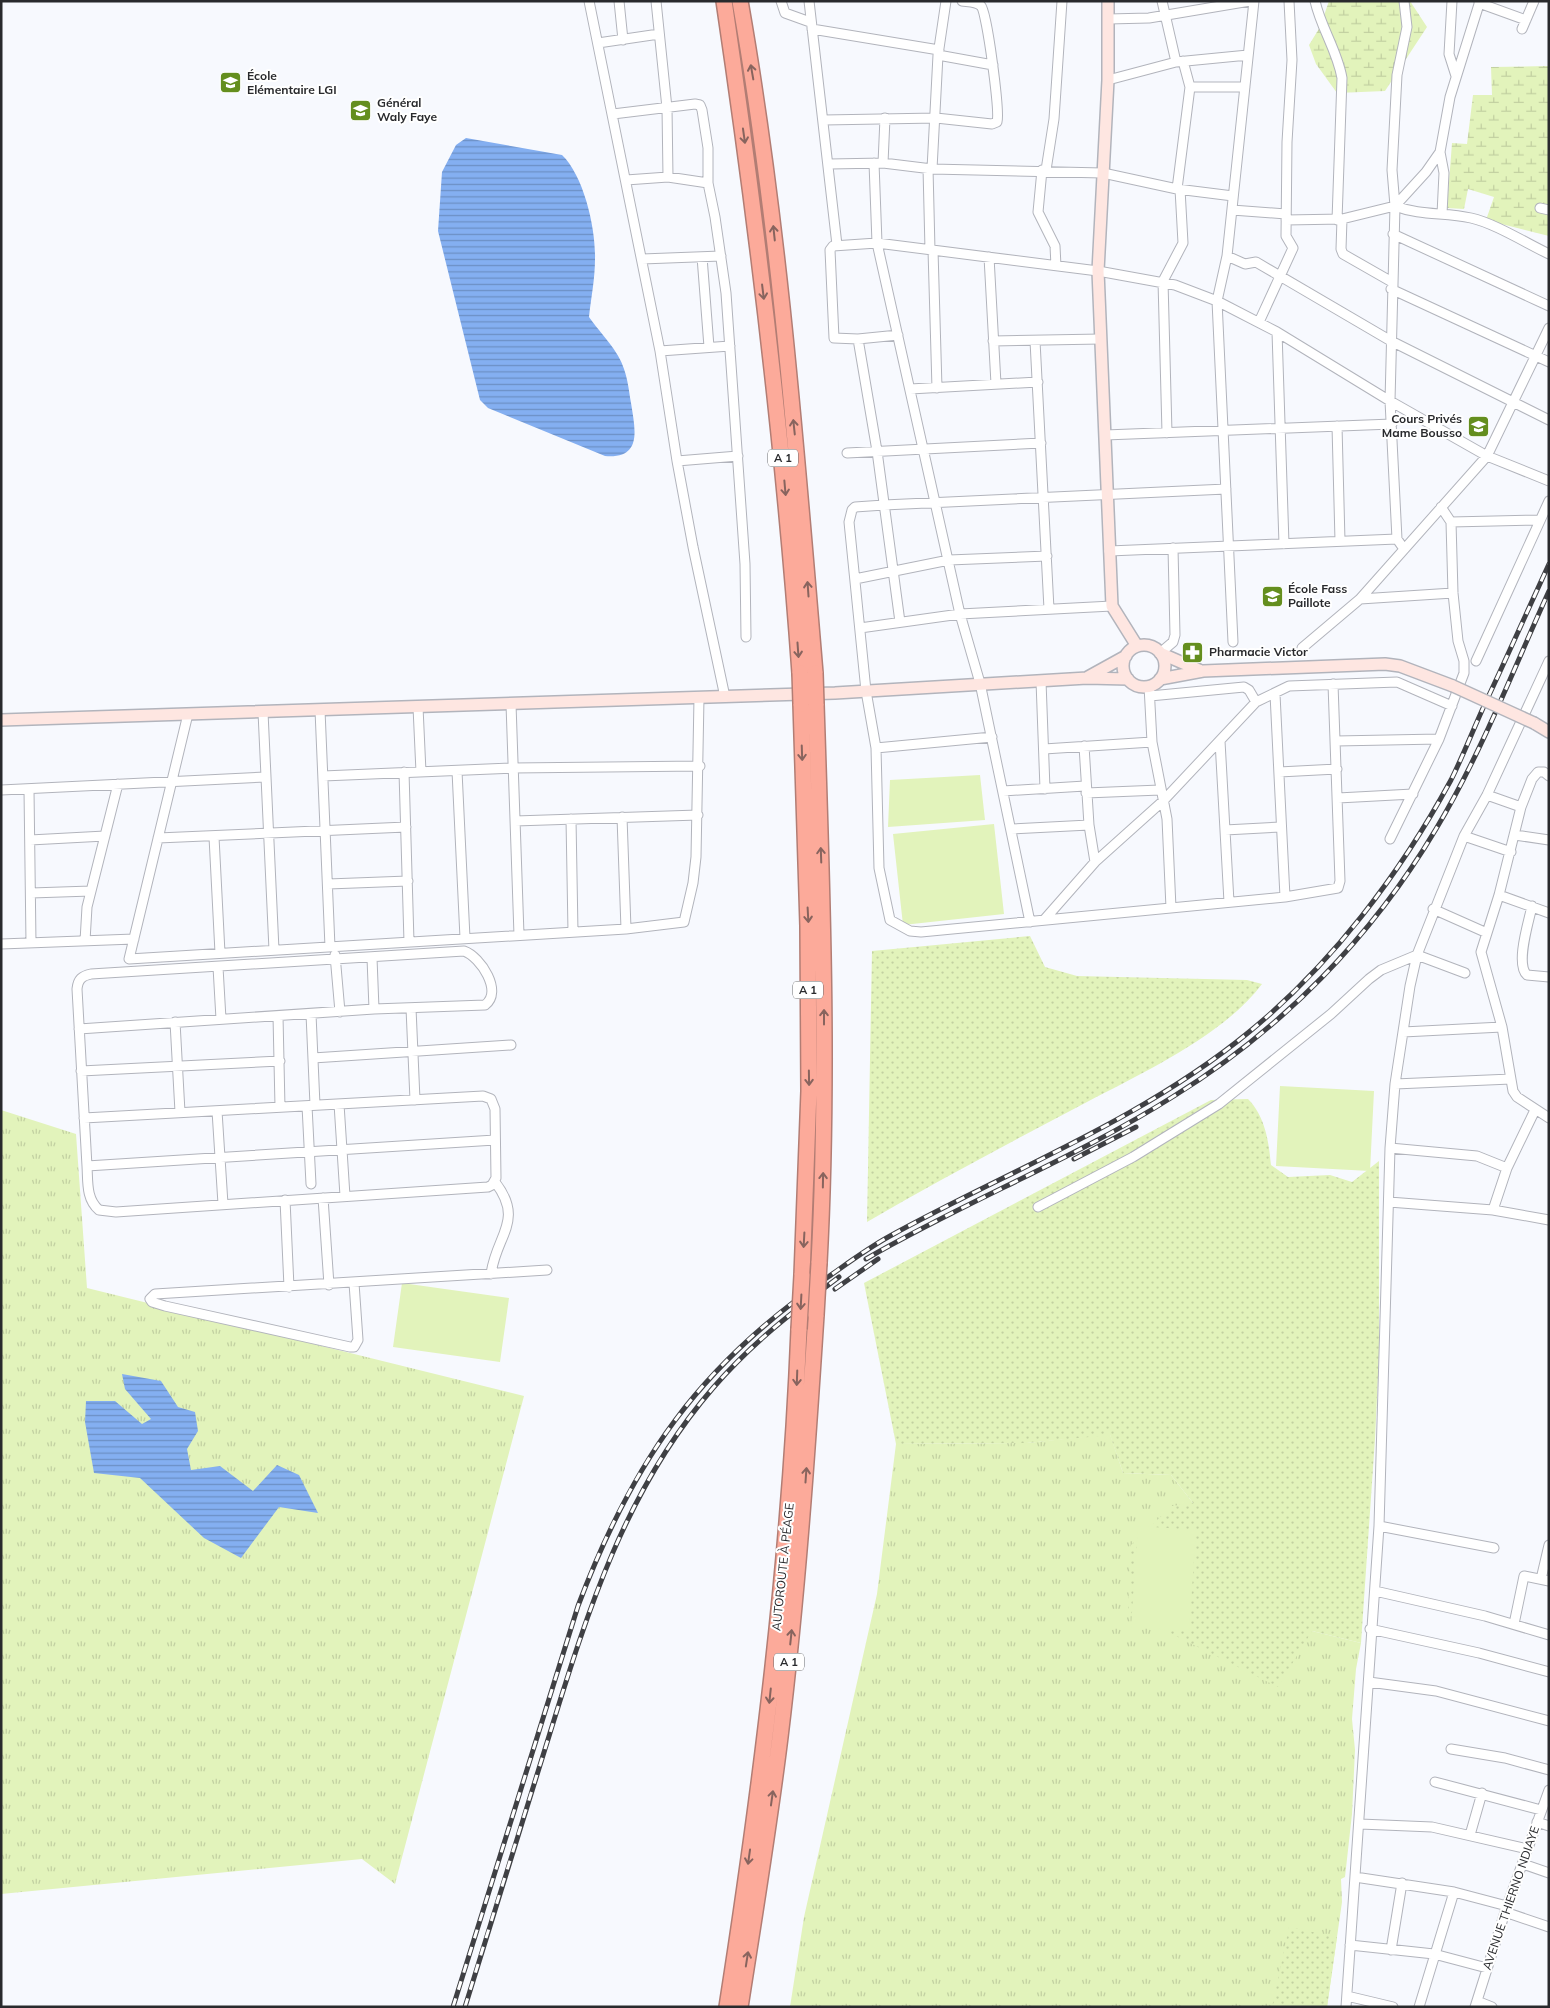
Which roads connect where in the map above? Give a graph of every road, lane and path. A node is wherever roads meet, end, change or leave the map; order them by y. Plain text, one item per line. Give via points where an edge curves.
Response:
1 (589, 1) edge
2 (619, 1) edge
3 (656, 1) edge
4 (724, 1) edge
5 (740, 1) edge
6 (782, 1) edge
7 (809, 1) edge
8 (946, 1) edge
9 (962, 1) edge
10 (1062, 1) edge
11 (1108, 1) edge
12 (1162, 1) edge
13 (1252, 1) edge
14 (1289, 1) edge
15 (1316, 1) edge
16 (1404, 1) edge
17 (1452, 1) edge
18 (1534, 1) edge
19 (1480, 2) edge
20 (1164, 16) junction
21 (1108, 19) junction
22 (811, 26) junction
23 (659, 34) junction
24 (623, 40) junction
25 (598, 44) junction
26 (939, 53) junction
27 (1248, 55) junction
28 (1180, 61) junction
29 (993, 65) junction
30 (1456, 76) junction
31 (1108, 80) junction
32 (1190, 87) junction
33 (1244, 87) junction
34 (667, 108) junction
35 (613, 114) junction
36 (884, 118) junction
37 (936, 118) junction
38 (824, 120) junction
39 (1440, 152) junction
40 (878, 163) junction
41 (830, 164) junction
42 (930, 168) junction
43 (1044, 170) junction
44 (1103, 172) junction
45 (668, 177) junction
46 (626, 180) junction
47 (708, 183) junction
48 (1178, 189) junction
49 (1233, 196) junction
50 (1395, 206) junction
51 (1232, 210) junction
52 (1442, 214) junction
53 (1286, 217) junction
54 (1340, 219) junction
55 (1393, 234) junction
56 (877, 243) junction
57 (837, 245) junction
58 (932, 250) junction
59 (1549, 254) edge
60 (721, 256) junction
61 (1227, 256) junction
62 (702, 257) junction
63 (989, 257) junction
64 (642, 260) junction
65 (1056, 266) junction
66 (1098, 271) junction
67 (1280, 276) junction
68 (1163, 281) junction
69 (1391, 285) junction
70 (1217, 301) junction
71 (1549, 306) edge
72 (1259, 322) junction
73 (1549, 328) edge
74 (1277, 332) junction
75 (898, 335) junction
76 (858, 339) junction
77 (1101, 339) junction
78 (1035, 341) junction
79 (1391, 341) junction
80 (993, 342) junction
81 (730, 346) junction
82 (709, 347) junction
83 (660, 351) junction
84 (1535, 356) junction
85 (1549, 362) edge
86 (1038, 382) junction
87 (996, 384) junction
88 (937, 388) junction
89 (910, 390) junction
90 (1390, 401) junction
91 (1512, 403) junction
92 (1549, 420) edge
93 (1392, 424) junction
94 (1337, 426) junction
95 (1280, 429) junction
96 (1223, 431) junction
97 (1167, 433) junction
98 (1105, 436) junction
99 (1041, 443) junction
100 (924, 447) junction
101 (877, 451) junction
102 (847, 452) dead end
103 (738, 456) junction
104 (1487, 456) junction
105 (677, 461) junction
106 (1549, 481) edge
107 (1226, 489) junction
108 (1107, 494) junction
109 (1044, 497) junction
110 (1549, 501) edge
111 (936, 502) junction
112 (884, 505) junction
113 (1441, 507) junction
114 (1540, 520) junction
115 (1451, 522) junction
116 (1397, 539) junction
117 (1340, 541) junction
118 (1284, 544) junction
119 (1229, 546) junction
120 (1173, 548) junction
121 (1404, 549) junction
122 (1110, 550) junction
123 (1046, 556) junction
124 (948, 560) junction
125 (892, 572) junction
126 (855, 579) junction
127 (1453, 593) junction
128 (1360, 600) junction
129 (1112, 606) junction
130 (1049, 609) junction
131 (960, 614) junction
132 (900, 622) junction
133 (860, 628) junction
134 (746, 637) dead end
135 (1233, 642) dead end
136 (1137, 646) junction
137 (1302, 648) dead end
138 (1160, 653) junction
139 (1126, 656) junction
140 (1476, 661) dead end
141 (1548, 665) edge
142 (1203, 671) junction
143 (807, 673) junction
144 (1087, 678) junction
145 (1128, 679) junction
146 (1160, 679) junction
147 (1041, 681) junction
148 (980, 683) junction
149 (1333, 684) junction
150 (866, 691) junction
151 (1149, 691) junction
152 (1275, 694) junction
153 (725, 696) junction
154 (699, 698) junction
155 (1256, 702) junction
156 (511, 704) junction
157 (808, 704) junction
158 (1452, 706) junction
159 (418, 707) junction
160 (320, 710) junction
161 (262, 712) junction
162 (188, 714) junction
163 (1, 720) edge
164 (1549, 732) edge
165 (992, 737) junction
166 (1439, 738) junction
167 (1220, 741) junction
168 (1336, 741) junction
169 (1152, 742) junction
170 (1084, 746) junction
171 (876, 748) junction
172 (1044, 749) junction
173 (700, 766) junction
174 (513, 768) junction
175 (1337, 769) junction
176 (457, 770) junction
177 (404, 772) junction
178 (421, 772) junction
179 (1279, 772) junction
180 (323, 776) junction
181 (1549, 776) edge
182 (265, 777) junction
183 (172, 780) junction
184 (118, 784) junction
185 (1046, 788) junction
186 (1086, 789) junction
187 (1, 790) edge
188 (29, 790) junction
189 (1160, 790) junction
190 (1003, 791) junction
191 (1413, 794) junction
192 (1487, 795) junction
193 (1338, 798) junction
194 (1163, 801) junction
195 (1521, 807) junction
196 (698, 815) junction
197 (622, 817) junction
198 (571, 819) junction
199 (515, 821) junction
200 (1089, 825) junction
201 (406, 827) junction
202 (1282, 828) junction
203 (1011, 829) junction
204 (1225, 830) junction
205 (325, 831) junction
206 (268, 833) junction
207 (1515, 835) junction
208 (105, 836) junction
209 (1464, 836) junction
210 (214, 837) junction
211 (158, 838) junction
212 (1390, 839) dead end
213 (30, 840) junction
214 (1549, 840) edge
215 (1511, 852) junction
216 (1095, 862) junction
217 (408, 881) junction
218 (328, 884) junction
219 (91, 891) junction
220 (31, 893) junction
221 (1499, 896) junction
222 (1285, 897) junction
223 (1229, 902) junction
224 (1532, 906) junction
225 (1171, 908) junction
226 (1433, 909) junction
227 (1549, 913) edge
228 (1044, 920) junction
229 (1030, 922) junction
230 (626, 928) junction
231 (573, 932) junction
232 (1487, 933) junction
233 (520, 935) junction
234 (465, 938) junction
235 (134, 939) junction
236 (85, 942) junction
237 (409, 942) junction
238 (31, 943) junction
239 (1, 944) edge
240 (332, 946) junction
241 (274, 950) junction
242 (220, 953) junction
243 (1417, 954) junction
244 (372, 958) junction
245 (335, 960) junction
246 (218, 967) junction
247 (1466, 973) dead end
248 (1549, 977) edge
249 (411, 1008) junction
250 (374, 1009) junction
251 (340, 1012) junction
252 (311, 1014) junction
253 (278, 1016) junction
254 (221, 1019) junction
255 (175, 1022) junction
256 (1502, 1028) junction
257 (79, 1029) junction
258 (1403, 1032) junction
259 (511, 1045) dead end
260 (413, 1052) junction
261 (313, 1058) junction
262 (280, 1061) junction
263 (178, 1067) junction
264 (81, 1071) junction
265 (1511, 1080) junction
266 (1395, 1084) junction
267 (415, 1100) junction
268 (339, 1104) junction
269 (311, 1105) junction
270 (280, 1107) junction
271 (1535, 1110) junction
272 (218, 1111) junction
273 (180, 1112) junction
274 (84, 1118) junction
275 (1549, 1118) edge
276 (495, 1140) junction
277 (1390, 1148) junction
278 (343, 1151) junction
279 (308, 1153) junction
280 (220, 1159) junction
281 (87, 1166) junction
282 (1507, 1168) junction
283 (495, 1182) junction
284 (311, 1184) dead end
285 (345, 1196) junction
286 (323, 1198) junction
287 (285, 1200) junction
288 (1389, 1202) junction
289 (223, 1204) junction
290 (1038, 1207) dead end
291 (1493, 1210) junction
292 (1549, 1220) edge
293 (548, 1270) dead end
294 (491, 1274) junction
295 (354, 1283) junction
296 (329, 1285) junction
297 (289, 1287) junction
298 (1379, 1526) junction
299 (1549, 1545) edge
300 (1494, 1548) dead end
301 (1545, 1580) edge
302 (1375, 1591) junction
303 (1514, 1624) junction
304 (1370, 1629) junction
305 (1549, 1635) edge
306 (1549, 1672) edge
307 (1369, 1682) junction
308 (1549, 1721) edge
309 (1451, 1748) dead end
310 (1549, 1770) edge
311 (1435, 1782) dead end
312 (1549, 1790) edge
313 (1482, 1793) junction
314 (1541, 1810) junction
315 (1537, 1822) junction
316 (1360, 1824) junction
317 (1549, 1826) edge
318 (1470, 1835) junction
319 (1528, 1849) junction
320 (1522, 1864) junction
321 (1549, 1873) edge
322 (1355, 1877) junction
323 (1402, 1883) junction
324 (1454, 1892) junction
325 (1506, 1909) junction
326 (1549, 1927) edge
327 (1350, 1945) junction
328 (1391, 1950) junction
329 (1434, 1954) junction
330 (1487, 1968) junction
331 (1347, 1996) junction
332 (1476, 2004) edge
333 (727, 2007) edge
334 (740, 2007) edge
335 (1346, 2007) edge
336 (1393, 2007) edge
337 (1419, 2007) edge
338 (1492, 2007) edge

1 - 25 street
2 - 24 street
3 - 23 street
4 -> 143 highway, A 1 via 782,443
143 -> 5 highway, A 1 via 796,446 769,187
6 - 22 street via 785,13
7 - 22 street
8 - 26 street
9 - 29 street via 976,4 984,12
10 - 43 street via 1054,119
11 - 21 street
12 - 20 street
13 - 20 street
13 - 27 street
14 - 53 street via 1292,60 1286,142
15 - 54 street via 1320,20 1339,60 1342,78
16 - 50 street via 1406,27 1397,75 1392,170
17 - 30 street via 1449,54
18 - 19 street via 1524,25
19 - 30 street
20 - 21 street
20 - 28 street
21 - 31 street
22 - 26 street
22 - 38 street
23 - 24 street
23 - 34 street
24 - 25 street
25 - 35 street
26 - 29 street
26 - 37 street
27 - 28 street
27 - 33 street
28 - 31 street
28 - 32 street
29 - 37 street via 997,122
30 - 39 street
31 - 44 street
32 - 33 street
32 - 48 street
33 - 49 street
34 - 35 street
34 - 45 street
34 - 47 street via 695,104 701,107 708,148
35 - 46 street
36 - 37 street
36 - 38 street
36 - 40 street
37 - 42 street
38 - 41 street
39 - 50 street
39 - 52 street via 1444,173
40 - 41 street
40 - 42 street
40 - 56 street
41 - 57 street
42 - 43 street
42 - 58 street
43 - 44 street
43 - 65 street via 1038,212 1055,246
44 - 48 street
44 - 66 street
45 - 46 street
45 - 47 street
46 - 64 street
47 - 60 street
48 - 49 street
48 - 68 street via 1183,243
49 - 51 street
50 - 52 street via 1413,213
50 - 54 street
50 - 55 street
51 - 53 street
51 - 61 street
52 - 59 street via 1474,219
53 - 54 street
53 - 67 street via 1286,236 1292,252
54 - 69 street via 1343,254
55 - 69 street
55 - 71 street
56 - 57 street
56 - 58 street
56 - 75 street
57 - 76 street via 830,250 833,336 837,339
58 - 63 street
58 - 88 street
60 - 62 street
60 - 81 street
61 - 67 street via 1245,264 1256,262
61 - 70 street
62 - 64 street
62 - 82 street
63 - 65 street
63 - 80 street
64 - 83 street
65 - 66 street
66 - 68 street
66 - 77 street
67 - 72 street
67 - 79 street
68 - 70 street
68 - 97 street
69 - 79 street
69 - 84 street
70 - 72 street
70 - 96 street
72 - 74 street
73 - 84 street
74 - 90 street
74 - 95 street
75 - 76 street
75 - 89 street
76 - 101 street
77 - 78 street
77 - 98 street
78 - 80 street
78 - 86 street
79 - 90 street
79 - 91 street
80 - 87 street
81 - 82 street
81 - 103 street
82 - 83 street
83 - 105 street
84 - 85 street
84 - 91 street
86 - 87 street
86 - 99 street
87 - 88 street
88 - 89 street
89 - 100 street
90 - 93 street
90 - 104 street
91 - 92 street
91 - 104 street
93 - 94 street
93 - 116 street
94 - 95 street
94 - 117 street
95 - 96 street
95 - 118 street
96 - 97 street
96 - 107 street
97 - 98 street
98 - 108 street
99 - 100 street
99 - 109 street
100 - 101 street
100 - 111 street
101 - 102 street
101 - 112 street
103 - 105 street
103 - 134 street
104 - 106 street
104 - 113 street
105 - 153 street
107 - 108 street
107 - 119 street
108 - 109 street
108 - 122 street
109 - 111 street
109 - 123 street
110 - 114 street
111 - 112 street
111 - 124 street
112 - 125 street
112 - 126 street via 855,507 852,510 849,522
113 - 115 street
113 - 121 street
114 - 115 street
114 - 140 street
115 - 127 street
116 - 117 street
116 - 121 street
117 - 118 street
118 - 119 street
119 - 120 street
119 - 135 street
120 - 122 street
120 - 138 street via 1176,635
121 - 128 street
122 - 129 street
123 - 124 street
123 - 130 street
124 - 125 street
124 - 131 street
125 - 126 street
125 - 132 street
126 - 133 street
127 - 128 street
127 - 158 street via 1464,673
128 - 137 street
129 - 130 street
129 - 136 street
130 - 131 street
131 - 132 street
131 - 148 street
132 - 133 street
133 - 150 street
136 - 138 street via 1147,645
136 - 139 street
138 - 142 street
138 - 146 street via 1165,667
139 - 144 street
139 - 145 street via 1123,666
141 - 192 street
142 - 146 street
142 - 164 street, bridge via 1400,666 1453,686
143 - 157 highway, A 1, bridge
144 - 145 street
144 - 147 street
145 - 151 street
146 - 151 street
147 - 148 street
147 - 172 street
148 - 150 street
148 - 165 street
149 - 152 street via 1289,686
149 - 158 street via 1396,682
149 - 168 street
150 - 153 street
150 - 171 street
151 - 155 street via 1244,687
151 - 169 street
152 - 155 street
152 - 179 street
153 - 154 street
154 - 156 street
154 - 173 street
155 - 167 street
156 - 159 street
156 - 174 street
157 -> 333 highway, AUTOROUTE À PÉAGE / A 1, bridge via 809,1091 794,1454 766,1736
334 -> 157 highway, A 1, bridge via 768,1828 788,1669 799,1562 819,1263 824,1000
158 - 166 street
159 - 160 street
159 - 178 street
160 - 161 street
160 - 180 street
161 - 162 street
161 - 182 street
162 - 163 street
162 - 183 street
165 - 171 street
165 - 190 street
166 - 168 street
166 - 191 street
167 - 194 street
167 - 204 street
168 - 175 street
169 - 170 street
169 - 189 street
170 - 172 street
170 - 186 street
171 - 229 street via 879,868 890,920 910,931 921,932
172 - 185 street
173 - 174 street
173 - 196 street
174 - 176 street
174 - 199 street
175 - 179 street
175 - 193 street
176 - 178 street
176 - 234 street
177 - 178 street
177 - 180 street
177 - 201 street
179 - 202 street
180 - 205 street
181 - 195 street via 1538,772
182 - 183 street
182 - 206 street
183 - 184 street
183 - 211 street
184 - 188 street
184 - 208 street
185 - 186 street
185 - 190 street
186 - 189 street
186 - 200 street
187 - 188 street
188 - 213 street
189 - 194 street
190 - 203 street
191 - 193 street
191 - 212 street
192 - 195 street
192 - 209 street
193 - 222 street via 1338,888
194 - 216 street
194 - 225 street via 1167,818
195 - 207 street
196 - 197 street
196 - 230 street via 693,883 684,922
197 - 198 street
197 - 230 street
198 - 199 street
198 - 231 street
199 - 233 street
200 - 203 street
200 - 216 street
201 - 205 street
201 - 217 street
202 - 204 street
202 - 222 street
203 - 229 street
204 - 223 street
205 - 206 street
205 - 218 street
206 - 210 street
206 - 241 street
207 - 214 street
207 - 215 street
208 - 213 street
208 - 219 street
209 - 215 street
209 - 226 street
210 - 211 street
210 - 242 street
211 - 235 street
213 - 220 street
215 - 221 street
216 - 228 street
217 - 218 street
217 - 237 street
218 - 240 street
219 - 220 street
219 - 236 street via 85,915
220 - 238 street
221 - 224 street
221 - 232 street
222 - 223 street
223 - 225 street
224 - 227 street
224 - 248 street via 1522,957 1523,971 1527,975
225 - 228 street
226 - 232 street
226 - 243 street
228 - 229 street
230 - 231 street
231 - 233 street
232 - 256 street via 1481,952 1482,962
233 - 234 street
234 - 237 street
235 - 236 street
235 - 242 street via 129,959
236 - 238 street
237 - 240 street
238 - 239 street
240 - 241 street
240 - 245 street
241 - 242 street
243 - 247 street
243 - 258 street
243 - 290 street via 1369,979 1331,1014 1219,1104 1133,1157
244 - 245 street
244 - 249 street via 464,951 475,956 486,970 491,993 485,1005
244 - 250 street
245 - 246 street
245 - 251 street
246 - 254 street
246 - 257 street via 86,975 78,983
249 - 250 street
249 - 260 street
250 - 251 street
251 - 252 street
252 - 253 street
252 - 261 street
253 - 254 street
253 - 262 street
254 - 255 street
255 - 257 street
255 - 263 street
256 - 258 street
256 - 265 street
257 - 264 street
258 - 266 street
259 - 260 street
260 - 261 street
260 - 267 street
261 - 269 street
262 - 263 street
262 - 270 street
263 - 264 street
263 - 273 street
264 - 274 street
265 - 266 street
265 - 271 street via 1513,1092
266 - 277 street
267 - 268 street
267 - 276 street via 488,1097 495,1109
268 - 269 street
268 - 278 street
269 - 270 street
269 - 279 street
270 - 272 street
271 - 275 street
271 - 282 street
272 - 273 street
272 - 280 street
273 - 274 street
274 - 281 street
276 - 278 street
276 - 283 street
277 - 282 street via 1477,1156
277 - 288 street
278 - 279 street
278 - 285 street
279 - 280 street
279 - 284 street
280 - 281 street
280 - 289 street
281 - 289 street via 90,1197 95,1207 104,1211
282 - 291 street
283 - 285 street via 488,1186
283 - 294 street via 507,1200 508,1226 493,1259
285 - 286 street
286 - 287 street
286 - 296 street
287 - 289 street
287 - 297 street
288 - 291 street
288 - 298 street
291 - 292 street
293 - 294 street
294 - 295 street
295 - 296 street
295 - 297 street via 358,1340 350,1347 165,1306 150,1299 155,1294
296 - 297 street
298 - 300 street
298 - 302 street
299 - 301 street
301 - 303 street via 1523,1577
302 - 303 street
302 - 304 street
303 - 305 street
304 - 306 street
304 - 307 street
307 - 308 street via 1436,1691
307 - 316 street
309 - 310 street
311 - 313 street
312 - 314 street, AVENUE THIERNO NDIAYE
313 - 314 street
313 - 318 street
314 - 315 street, AVENUE THIERNO NDIAYE
315 - 317 street
315 - 319 street, AVENUE THIERNO NDIAYE
316 - 318 street via 1432,1827
316 - 322 street
318 - 319 street
319 - 320 street, AVENUE THIERNO NDIAYE
320 - 321 street
320 - 325 street, AVENUE THIERNO NDIAYE
322 - 323 street
322 - 327 street
323 - 324 street
323 - 328 street
324 - 325 street
324 - 329 street
325 - 326 street
325 - 330 street, AVENUE THIERNO NDIAYE
327 - 328 street
327 - 331 street
328 - 329 street
329 - 330 street
329 - 337 street
330 - 332 street, AVENUE THIERNO NDIAYE
331 - 335 street
331 - 336 street
332 - 338 street

